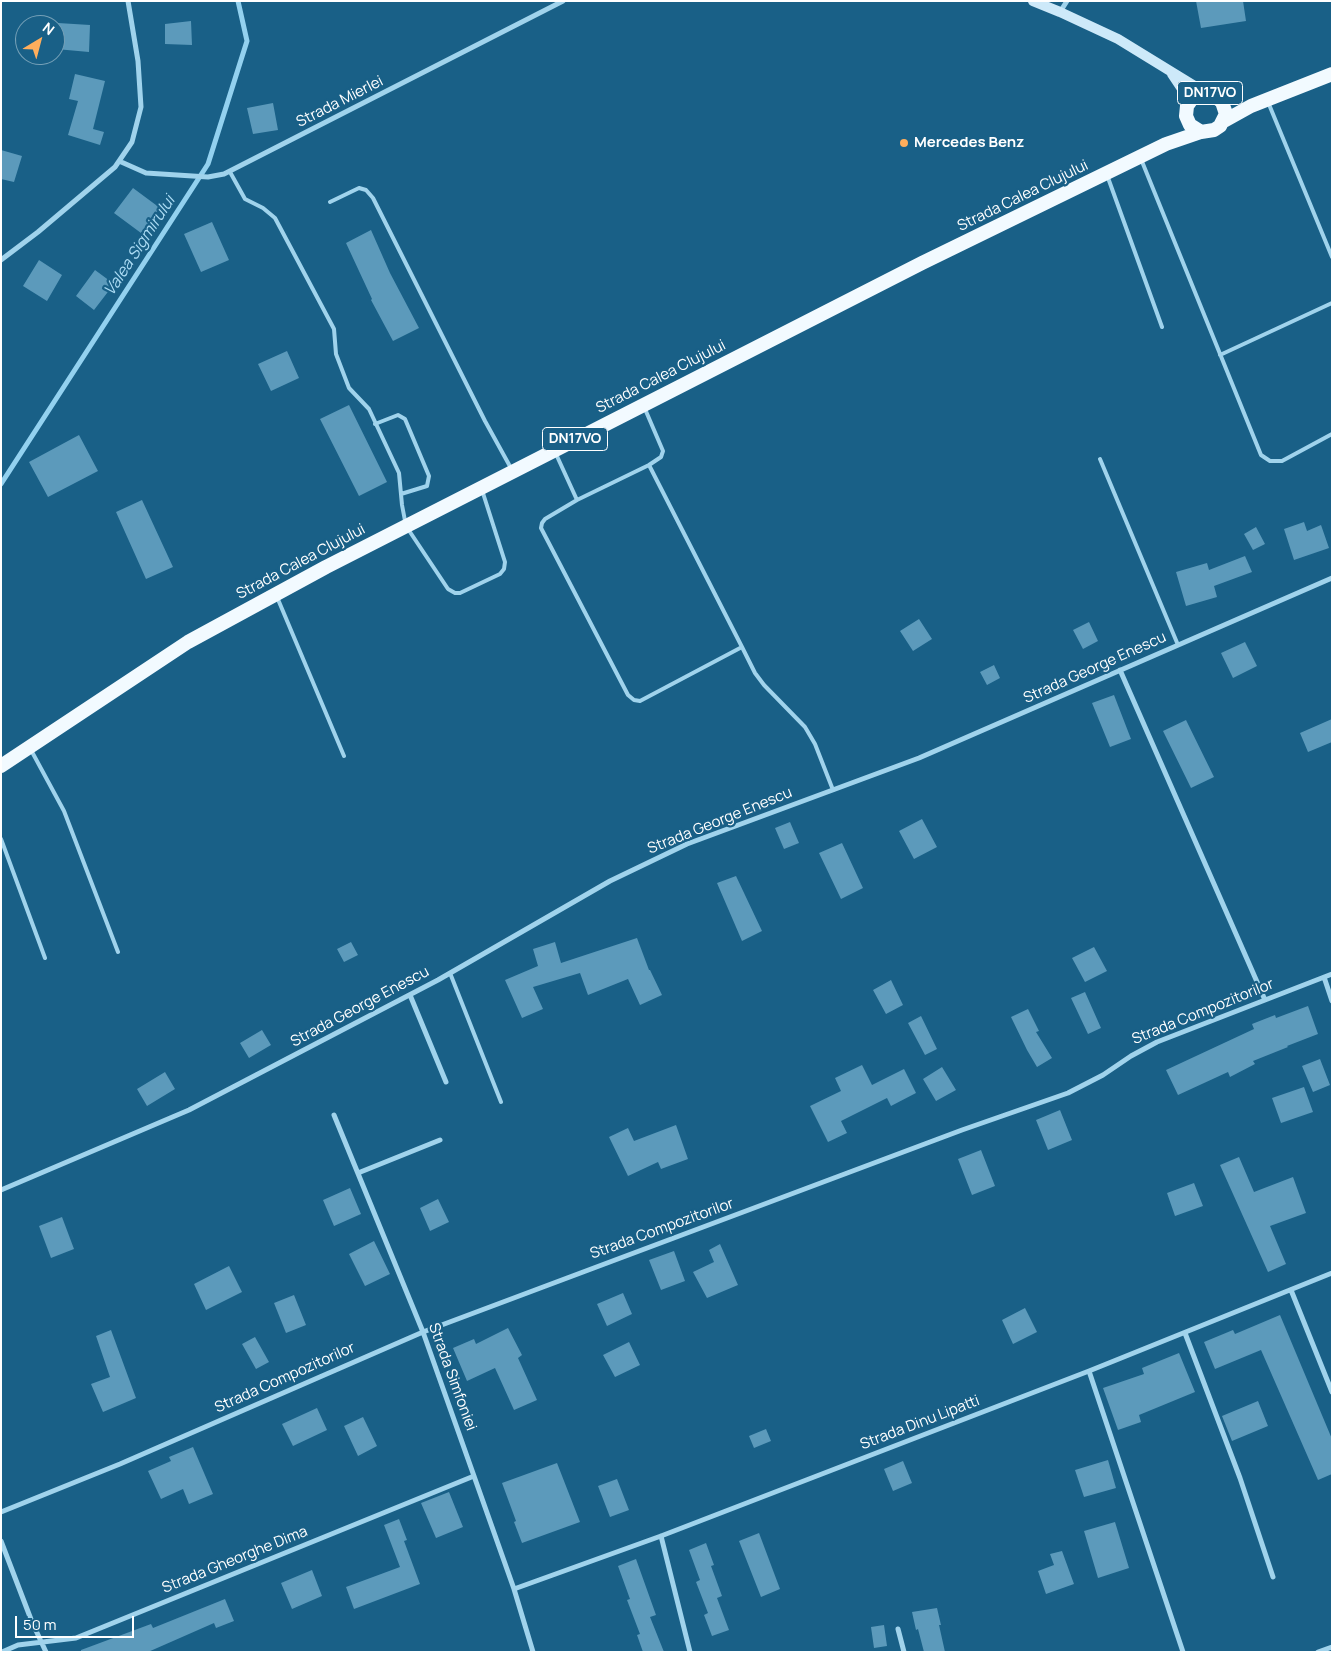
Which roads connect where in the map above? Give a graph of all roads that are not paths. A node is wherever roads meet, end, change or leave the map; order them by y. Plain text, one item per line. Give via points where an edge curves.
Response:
1 (128, 1) edge
2 (564, 1) edge
3 (1033, 1) edge
4 (1067, 1) edge
5 (1060, 12) junction
6 (1170, 71) junction
7 (1332, 74) edge
8 (1206, 93) junction
9 (1266, 99) junction
10 (1190, 101) junction
11 (1222, 102) junction
12 (1251, 106) junction
13 (1187, 119) junction
14 (1224, 121) junction
15 (1202, 132) junction
16 (1166, 144) junction
17 (1140, 157) junction
18 (119, 161) junction
19 (230, 172) junction
20 (1106, 173) junction
21 (330, 202) dead end
22 (1332, 257) edge
23 (1, 260) edge
24 (1332, 303) edge
25 (1162, 327) dead end
26 (1220, 355) junction
27 (643, 404) junction
28 (375, 424) junction
29 (1332, 434) edge
30 (555, 450) junction
31 (1100, 459) dead end
32 (649, 465) junction
33 (512, 472) junction
34 (481, 488) junction
35 (401, 494) junction
36 (577, 500) junction
37 (406, 526) junction
38 (1332, 578) edge
39 (276, 593) junction
40 (1178, 645) junction
41 (742, 647) junction
42 (1120, 670) junction
43 (30, 747) junction
44 (344, 756) dead end
45 (1, 766) edge
46 (833, 790) junction
47 (1, 839) edge
48 (118, 952) dead end
49 (45, 958) dead end
50 (450, 973) junction
51 (1332, 974) edge
52 (1324, 977) junction
53 (410, 995) junction
54 (1265, 1000) junction
55 (1332, 1001) edge
56 (446, 1082) dead end
57 (502, 1102) dead end
58 (334, 1115) dead end
59 (440, 1140) dead end
60 (358, 1173) junction
61 (1, 1190) edge
62 (1332, 1273) edge
63 (1291, 1290) junction
64 (423, 1332) junction
65 (1185, 1332) junction
66 (1089, 1371) junction
67 (1332, 1392) edge
68 (474, 1476) junction
69 (1, 1512) edge
70 (661, 1536) junction
71 (1, 1541) edge
72 (1273, 1577) dead end
73 (514, 1589) junction
74 (898, 1629) dead end
75 (42, 1643) junction
76 (1332, 1647) edge
77 (2, 1652) edge
78 (46, 1652) edge
79 (533, 1652) edge
80 (690, 1652) edge
81 (904, 1652) edge
82 (1183, 1652) edge
83 (1318, 1652) edge

1 - 18 street via 138,61 141,107 132,142
2 - 19 street, Strada Mierlei
3 - 5 main road
4 - 5 street
5 - 6 main road via 1118,40
6 - 8 main road
6 - 10 main road
7 - 9 highway, Strada Calea Clujului / DN17VO
8 - 10 highway, DN17VO via 1194,96
8 - 11 highway, DN17VO
9 - 12 highway, Strada Calea Clujului / DN17VO
9 - 22 lane
10 - 13 highway, DN17VO
11 - 12 highway, DN17VO
11 - 14 highway, DN17VO via 1226,114
12 - 14 highway, Strada Calea Clujului / DN17VO
13 - 15 highway, DN17VO via 1190,125
13 - 16 highway, Strada Calea Clujului / DN17VO
14 - 15 highway, Strada Calea Clujului / DN17VO via 1214,130
15 - 16 highway, Strada Calea Clujului / DN17VO
16 - 17 highway, Strada Calea Clujului / DN17VO
17 - 20 highway, Strada Calea Clujului / DN17VO
17 - 26 lane
18 - 19 street, Strada Mierlei via 146,172 208,177
18 - 23 street via 115,168
19 - 28 lane via 245,199 264,208 275,218 334,329 336,354 349,388 369,409
20 - 25 lane
20 - 27 highway, Strada Calea Clujului / DN17VO
21 - 33 lane via 359,188 373,198
24 - 26 lane
26 - 29 lane via 1261,455 1270,462 1282,461
27 - 30 highway, Strada Calea Clujului / DN17VO
27 - 32 lane via 664,451
28 - 35 lane via 399,473
28 - 35 lane via 398,415 406,419 430,476 427,486
30 - 33 highway, Strada Calea Clujului / DN17VO
30 - 36 lane
31 - 40 lane
32 - 36 lane
32 - 41 lane
33 - 34 highway, Strada Calea Clujului / DN17VO
34 - 37 highway, Strada Calea Clujului / DN17VO
34 - 37 lane via 505,562 500,574 454,593 448,589
35 - 37 lane
36 - 41 lane via 545,519 542,528 628,695 640,701
37 - 39 highway, Strada Calea Clujului / DN17VO
38 - 40 street, Strada George Enescu
39 - 43 highway, Strada Calea Clujului / DN17VO via 188,642
39 - 44 lane
40 - 42 street, Strada George Enescu
41 - 46 lane via 754,673 805,726
42 - 46 street, Strada George Enescu via 919,758
42 - 54 street
43 - 45 highway, Strada Calea Clujului / DN17VO
43 - 48 lane via 64,810
46 - 50 street, Strada George Enescu via 687,844 610,881
47 - 49 lane
50 - 53 street, Strada George Enescu
50 - 57 lane
51 - 52 street, Strada Compozitorilor
52 - 54 street, Strada Compozitorilor
52 - 55 street
53 - 56 street
53 - 61 street, Strada George Enescu via 189,1110
54 - 64 street, Strada Compozitorilor via 1157,1042 1068,1093
58 - 60 street, Strada Simfoniei
59 - 60 street
60 - 64 street, Strada Simfoniei
62 - 63 street, Strada Dinu Lipatti
63 - 65 street, Strada Dinu Lipatti
63 - 67 street
64 - 68 street, Strada Simfoniei
64 - 69 street, Strada Compozitorilor via 120,1464
65 - 66 street, Strada Dinu Lipatti
65 - 72 street
66 - 70 street, Strada Dinu Lipatti
66 - 82 street
68 - 73 street, Strada Simfoniei
68 - 75 street, Strada Gheorghe Dima via 76,1638
70 - 73 street, Strada Dinu Lipatti
70 - 80 street
71 - 75 street
73 - 79 street, Strada Simfoniei
74 - 81 street
75 - 77 street, Strada Gheorghe Dima via 18,1645
75 - 78 street
76 - 83 street

